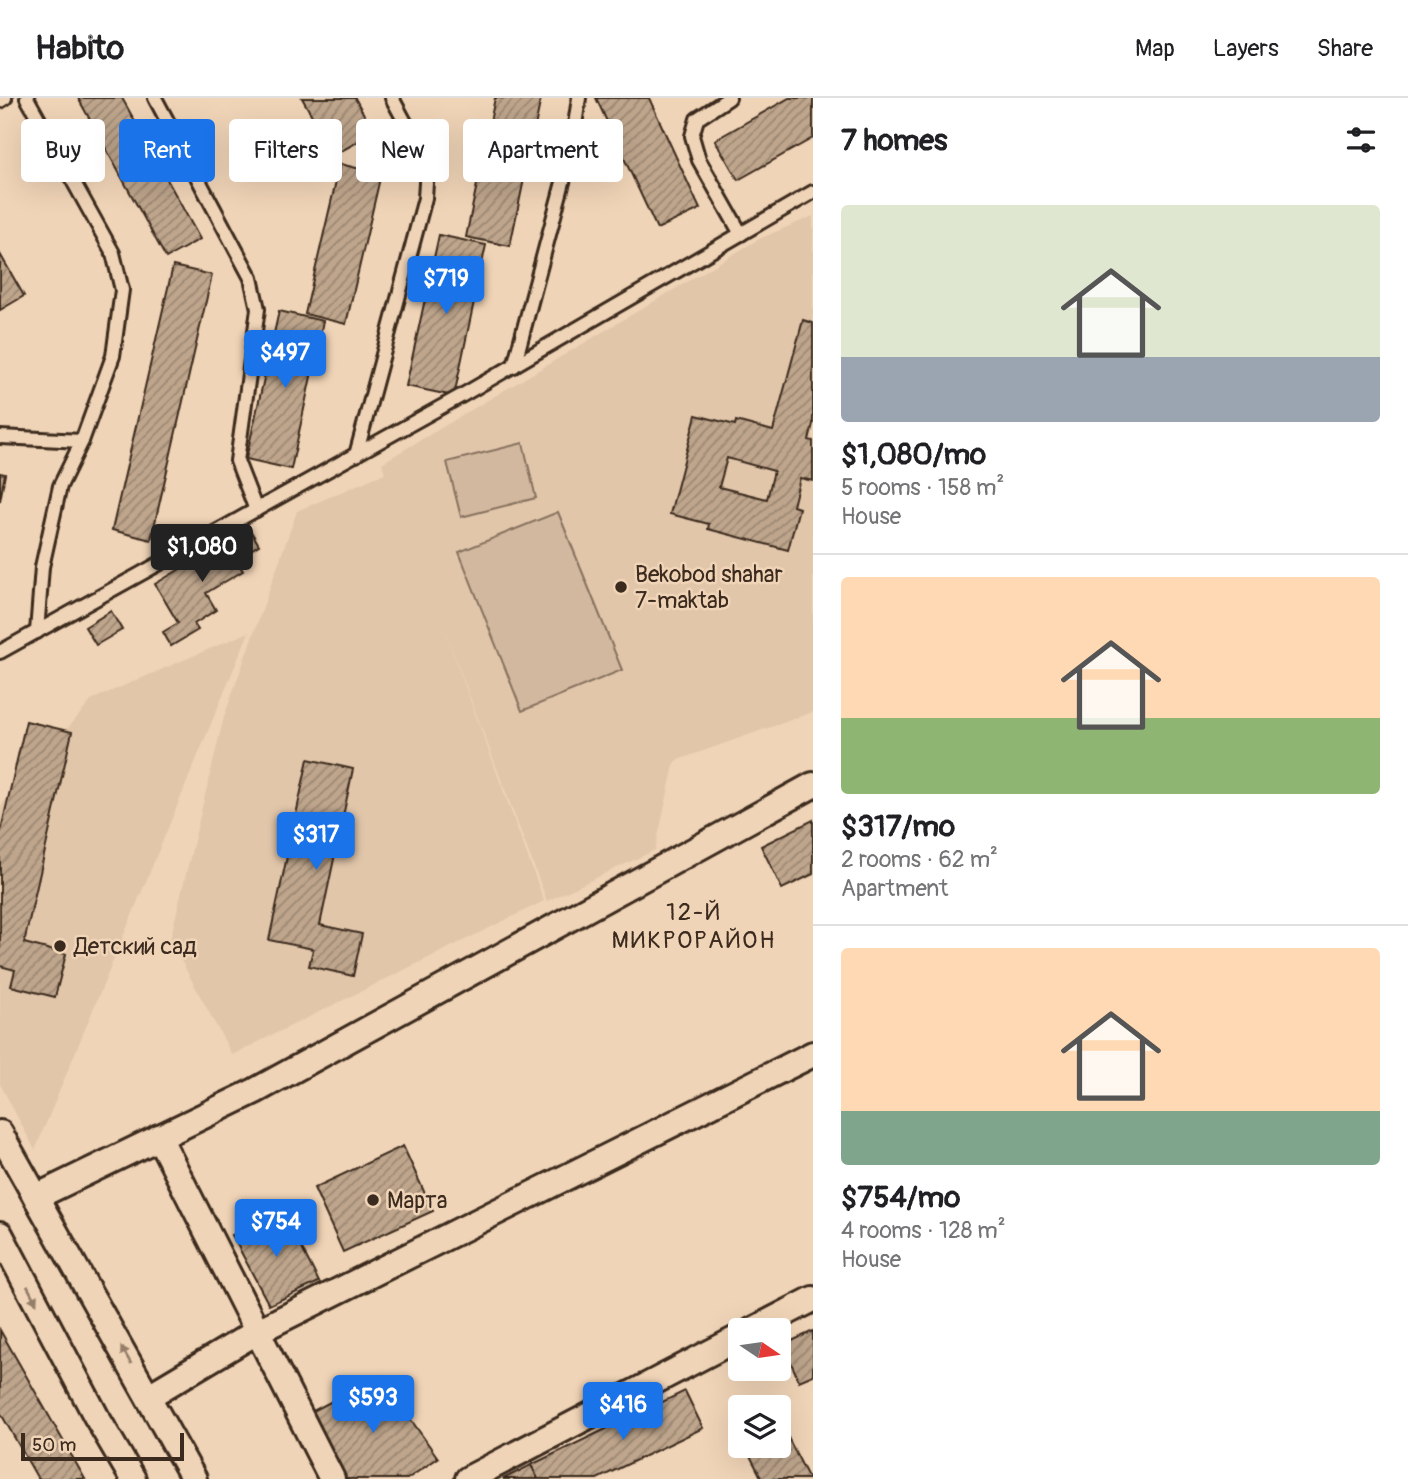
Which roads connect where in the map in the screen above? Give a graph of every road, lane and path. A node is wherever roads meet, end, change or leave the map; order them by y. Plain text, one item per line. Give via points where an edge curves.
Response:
1 (5, 98) edge
2 (27, 98) edge
3 (155, 98) edge
4 (392, 98) edge
5 (579, 98) edge
6 (729, 98) edge
7 (0, 101) edge
8 (813, 192) edge
9 (741, 234) junction
10 (514, 366) junction
11 (0, 437) edge
12 (82, 441) junction
13 (356, 454) junction
14 (256, 510) junction
15 (37, 632) junction
16 (0, 652) edge
17 (813, 786) edge
18 (813, 1054) edge
19 (0, 1133) edge
20 (159, 1137) junction
21 (36, 1197) junction
22 (0, 1234) edge
23 (813, 1299) edge
24 (776, 1318) edge
25 (258, 1331) junction
26 (728, 1343) edge
27 (149, 1396) junction
28 (133, 1479) edge
29 (194, 1479) edge
30 (332, 1479) edge
31 (468, 1479) edge

1 - 7 lane
2 - 12 lane via 113,253 122,290 113,356
3 - 14 lane via 251,278 258,309 237,461
4 - 13 lane via 427,168 425,198
5 - 10 lane via 571,152
6 - 9 lane via 697,119 692,136 699,160
8 - 9 lane
9 - 10 lane
10 - 13 lane
11 - 12 lane
12 - 15 lane via 60,486 42,568
13 - 14 lane
14 - 15 lane
15 - 16 lane
17 - 20 street via 255,1091
18 - 25 street
19 - 21 street
20 - 21 street
20 - 25 street
27 -> 21 street
22 -> 28 street
23 - 24 street
25 - 27 street
25 - 30 street
26 - 31 street
27 - 29 street

